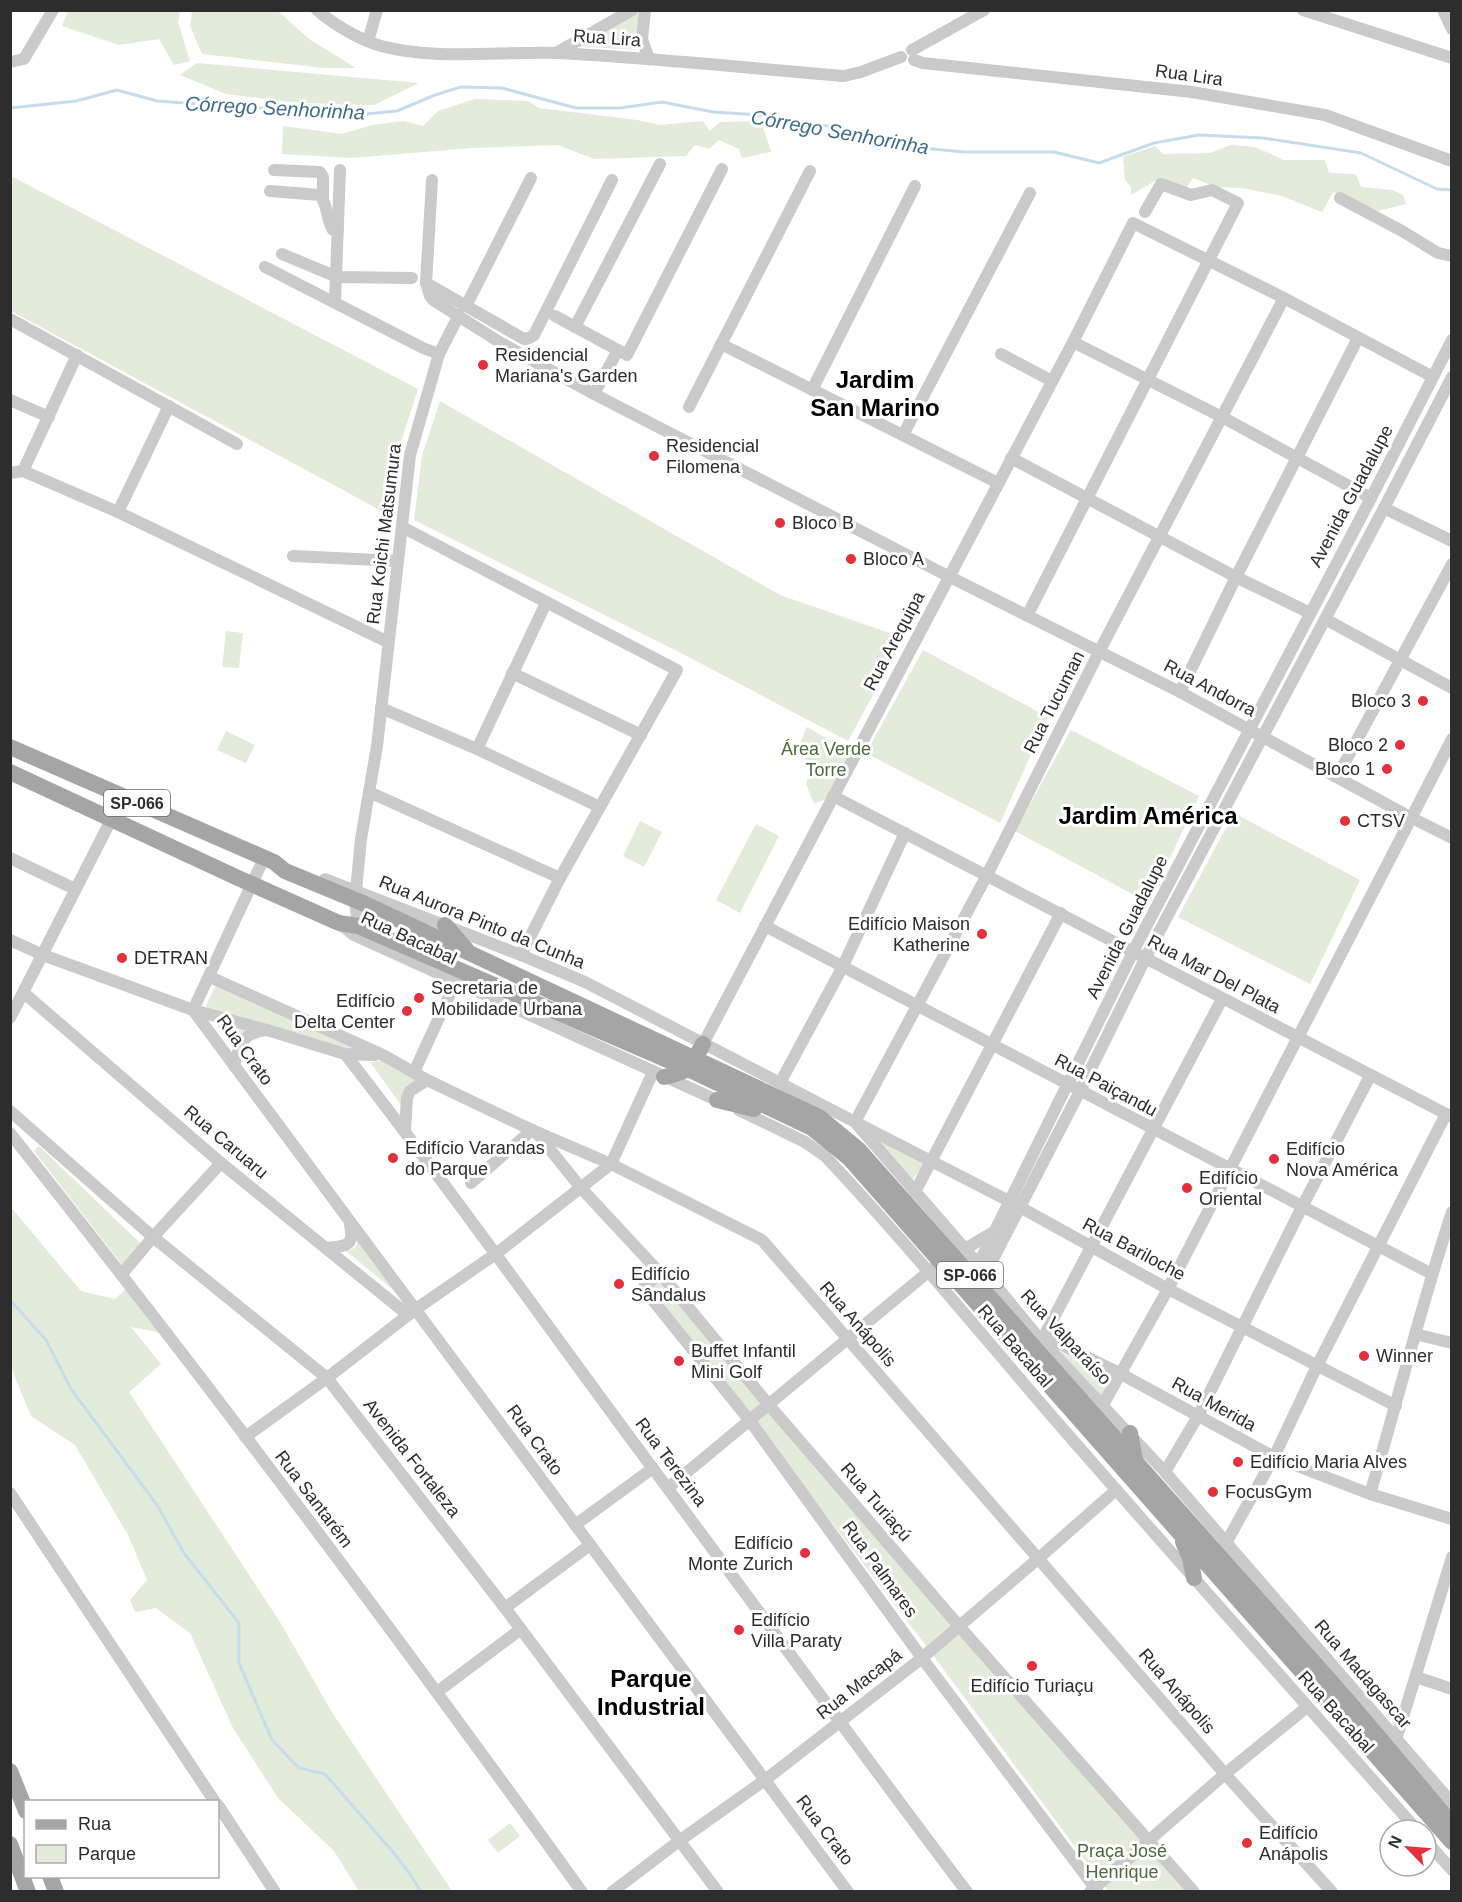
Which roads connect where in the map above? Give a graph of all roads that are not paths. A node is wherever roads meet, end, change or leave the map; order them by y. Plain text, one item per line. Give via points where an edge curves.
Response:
1 (53, 10) edge
2 (317, 10) edge
3 (377, 10) edge
4 (632, 10) edge
5 (645, 10) edge
6 (984, 10) edge
7 (1302, 10) edge
8 (1443, 10) edge
9 (1452, 29) edge
10 (368, 41) junction
11 (555, 53) junction
12 (909, 56) junction
13 (1452, 58) edge
14 (649, 59) junction
15 (10, 62) edge
16 (1452, 161) edge
17 (660, 164) dead end
18 (722, 169) dead end
19 (274, 170) dead end
20 (340, 170) dead end
21 (810, 171) dead end
22 (531, 178) dead end
23 (432, 180) dead end
24 (612, 180) dead end
25 (915, 186) dead end
26 (270, 191) dead end
27 (1030, 193) dead end
28 (322, 197) junction
29 (1340, 198) dead end
30 (1145, 212) dead end
31 (338, 230) junction
32 (282, 254) dead end
33 (1452, 256) edge
34 (1208, 260) junction
35 (265, 267) dead end
36 (337, 277) junction
37 (412, 278) dead end
38 (1284, 298) junction
39 (335, 302) junction
40 (462, 310) junction
41 (555, 316) dead end
42 (10, 319) edge
43 (575, 327) junction
44 (1358, 338) junction
45 (1452, 340) edge
46 (1073, 342) junction
47 (721, 344) junction
48 (618, 350) junction
49 (439, 354) junction
50 (1001, 354) dead end
51 (77, 355) junction
52 (1434, 377) junction
53 (1147, 379) junction
54 (1052, 381) junction
55 (1450, 385) edge
56 (812, 390) junction
57 (594, 394) junction
58 (10, 400) edge
59 (169, 406) junction
60 (689, 407) dead end
61 (49, 417) junction
62 (1222, 417) junction
63 (903, 435) junction
64 (237, 444) dead end
65 (1011, 458) junction
66 (1296, 458) junction
67 (17, 472) edge
68 (998, 483) junction
69 (1371, 498) junction
70 (1088, 499) junction
71 (1384, 508) junction
72 (118, 512) junction
73 (402, 527) junction
74 (1160, 536) junction
75 (1452, 541) edge
76 (293, 556) dead end
77 (398, 561) junction
78 (1452, 564) edge
79 (948, 576) junction
80 (1236, 577) junction
81 (546, 603) junction
82 (1310, 613) junction
83 (1027, 616) junction
84 (1324, 619) junction
85 (388, 642) junction
86 (1099, 652) junction
87 (1399, 661) junction
88 (512, 673) junction
89 (1452, 688) edge
90 (1180, 692) junction
91 (381, 708) junction
92 (1250, 729) junction
93 (641, 735) junction
94 (1262, 736) junction
95 (1452, 739) edge
96 (10, 747) edge
97 (477, 749) junction
98 (10, 772) edge
99 (1337, 777) junction
100 (369, 792) junction
101 (833, 796) junction
102 (600, 807) junction
103 (1410, 817) junction
104 (111, 820) junction
105 (905, 833) junction
106 (1452, 838) edge
107 (10, 858) edge
108 (269, 860) junction
109 (987, 875) junction
110 (560, 878) junction
111 (252, 884) junction
112 (75, 889) junction
113 (356, 892) junction
114 (1061, 913) junction
115 (445, 925) junction
116 (765, 926) junction
117 (356, 930) junction
118 (10, 940) edge
119 (1134, 952) junction
120 (471, 954) junction
121 (42, 955) junction
122 (521, 955) junction
123 (1146, 958) junction
124 (842, 968) junction
125 (210, 977) junction
126 (456, 981) junction
127 (24, 993) junction
128 (1222, 999) junction
129 (917, 1006) junction
130 (193, 1010) junction
131 (10, 1018) edge
132 (267, 1030) junction
133 (1296, 1038) junction
134 (991, 1045) junction
135 (345, 1054) junction
136 (383, 1055) junction
137 (696, 1057) junction
138 (234, 1066) junction
139 (414, 1072) junction
140 (658, 1074) junction
141 (1370, 1076) junction
142 (428, 1080) junction
143 (780, 1083) junction
144 (1075, 1087) junction
145 (717, 1100) junction
146 (10, 1111) edge
147 (1449, 1116) edge
148 (855, 1122) junction
149 (812, 1128) junction
150 (534, 1130) junction
151 (1152, 1130) junction
152 (405, 1131) junction
153 (10, 1133) edge
154 (933, 1161) junction
155 (221, 1163) junction
156 (611, 1164) junction
157 (1229, 1169) junction
158 (471, 1183) dead end
159 (581, 1188) junction
160 (915, 1192) junction
161 (1014, 1204) junction
162 (1302, 1207) junction
163 (1452, 1212) edge
164 (350, 1223) junction
165 (993, 1233) junction
166 (153, 1237) junction
167 (1378, 1246) junction
168 (1091, 1247) junction
169 (326, 1248) junction
170 (496, 1253) junction
171 (947, 1260) junction
172 (660, 1273) junction
173 (122, 1274) junction
174 (1431, 1274) junction
175 (976, 1278) junction
176 (1168, 1289) junction
177 (412, 1312) junction
178 (962, 1312) junction
179 (1244, 1327) junction
180 (1415, 1334) junction
181 (1041, 1337) junction
182 (847, 1340) junction
183 (1452, 1343) edge
184 (1317, 1366) junction
185 (1121, 1374) junction
186 (327, 1378) junction
187 (769, 1405) junction
188 (1396, 1406) junction
189 (1094, 1416) junction
190 (1198, 1416) junction
191 (750, 1421) junction
192 (1058, 1423) junction
193 (1130, 1433) junction
194 (245, 1437) junction
195 (1274, 1457) junction
196 (1135, 1461) junction
197 (652, 1468) junction
198 (1165, 1472) junction
199 (668, 1488) junction
200 (1116, 1490) junction
201 (10, 1493) edge
202 (1370, 1494) junction
203 (1452, 1519) edge
204 (1170, 1520) junction
205 (575, 1525) junction
206 (590, 1545) junction
207 (1220, 1546) junction
208 (1452, 1557) edge
209 (1039, 1558) junction
210 (1247, 1568) joint
211 (1194, 1578) junction
212 (505, 1608) junction
213 (960, 1626) junction
214 (521, 1629) junction
215 (922, 1658) junction
216 (1416, 1677) junction
217 (1452, 1689) edge
218 (437, 1692) junction
219 (1307, 1707) junction
220 (840, 1722) junction
221 (1396, 1740) junction
222 (10, 1771) edge
223 (1225, 1774) junction
224 (765, 1780) junction
225 (214, 1800) edge
226 (1452, 1803) edge
227 (24, 1806) edge
228 (219, 1807) edge
229 (1405, 1818) edge
230 (1451, 1823) edge
231 (680, 1840) junction
232 (1149, 1841) junction
233 (1452, 1842) edge
234 (10, 1845) edge
235 (1438, 1854) edge
236 (1452, 1870) edge
237 (1094, 1890) edge
238 (28, 1892) edge
239 (275, 1892) edge
240 (582, 1892) edge
241 (612, 1892) edge
242 (718, 1892) edge
243 (848, 1892) edge
244 (967, 1892) edge
245 (1194, 1892) edge
246 (1332, 1892) edge

1 - 15 street via 24,59
2 - 10 street, Rua Lira
3 - 10 street
4 - 11 street
5 - 14 street via 642,39
6 - 12 street
7 - 13 street
8 - 9 street
10 - 11 street, Rua Lira via 429,54
11 - 14 street, Rua Lira
12 - 14 street, Rua Lira via 844,76
12 - 16 street, Rua Lira via 922,63 1192,92 1325,115
17 - 43 street
18 - 48 street via 627,355
19 - 28 street via 320,172
20 - 31 street
21 - 47 street
22 - 40 street, Rua Koichi Matsumura
23 - 40 street via 426,283 433,300
24 - 40 street via 534,335 524,339
25 - 56 street
26 - 28 street
27 - 63 street
28 - 31 street via 329,224
29 - 33 street via 1438,253
30 - 34 street via 1161,184 1191,195 1212,190 1237,201
31 - 36 street
32 - 36 street
34 - 38 street
34 - 46 street, Rua Arequipa via 1133,223
34 - 53 street
35 - 39 street
36 - 37 street
36 - 39 street
38 - 44 street
38 - 62 street, Rua Tucuman
39 - 49 street
40 - 49 street, Rua Koichi Matsumura
40 - 57 street via 501,343
41 - 43 street
42 - 51 street
43 - 48 street
44 - 52 street
44 - 66 street
45 - 52 street, Avenida Guadalupe
46 - 53 street
46 - 54 street, Rua Arequipa
47 - 56 street
47 - 60 street
48 - 57 street
49 - 73 street, Rua Koichi Matsumura via 410,454
50 - 54 street
51 - 59 street
51 - 61 street
52 - 69 street, Avenida Guadalupe
53 - 62 street
53 - 70 street
54 - 65 street, Rua Arequipa
55 - 71 street, Avenida Guadalupe
56 - 63 street
57 - 79 street, Rua Andorra
58 - 61 street
59 - 64 street
59 - 72 street
61 - 67 street
62 - 66 street
62 - 74 street, Rua Tucuman
63 - 68 street
65 - 68 street, Rua Arequipa
65 - 70 street
66 - 69 street
66 - 80 street
67 - 72 street
68 - 79 street, Rua Arequipa
69 - 82 street, Avenida Guadalupe
70 - 74 street
70 - 83 street
71 - 75 street
71 - 84 street, Avenida Guadalupe
72 - 85 street
73 - 77 street, Rua Koichi Matsumura
73 - 81 street
74 - 80 street
74 - 86 street, Rua Tucuman
76 - 77 street
77 - 85 street, Rua Koichi Matsumura
78 - 87 street
79 - 83 street, Rua Andorra
79 - 101 street, Rua Arequipa
80 - 82 street
80 - 90 street
81 - 88 street
81 - 93 street via 677,670
82 - 92 street, Avenida Guadalupe
83 - 86 street, Rua Andorra
84 - 87 street
84 - 94 street, Avenida Guadalupe
85 - 91 street, Rua Koichi Matsumura
86 - 90 street, Rua Andorra
86 - 109 street, Rua Tucuman
87 - 89 street
87 - 99 street
88 - 93 street
88 - 97 street
90 - 92 street, Rua Andorra
91 - 97 street
91 - 100 street, Rua Koichi Matsumura
92 - 94 street, Rua Andorra
92 - 119 street, Avenida Guadalupe
93 - 102 street
94 - 99 street, Rua Andorra
94 - 123 street, Avenida Guadalupe
95 - 103 street
96 - 108 main road, SP-066
97 - 102 street
98 - 104 main road, SP-066
99 - 103 street, Rua Andorra
100 - 110 street
100 - 113 street, Rua Koichi Matsumura
101 - 105 street, Rua Mar Del Plata
101 - 116 street, Rua Arequipa
102 - 110 street
103 - 106 street, Rua Andorra
103 - 133 street
104 - 111 main road, SP-066
104 - 112 street
105 - 109 street, Rua Mar Del Plata
105 - 124 street
107 - 112 street
108 - 111 street
108 - 113 main road, SP-066 via 285,871
109 - 114 street, Rua Mar Del Plata
109 - 129 street, Rua Tucuman
110 - 122 street
111 - 117 main road, SP-066
111 - 125 street
112 - 121 street
113 - 115 street, Rua Aurora Pinto da Cunha
113 - 117 street, Rua Koichi Matsumura
113 - 120 main road, SP-066
114 - 119 street, Rua Mar Del Plata
114 - 134 street
115 - 120 main road
115 - 122 street, Rua Aurora Pinto da Cunha
116 - 124 street, Rua Paiçandu
116 - 137 street, Rua Arequipa
117 - 126 street, Rua Bacabal
117 - 137 main road, SP-066
118 - 121 street
119 - 123 street, Rua Mar Del Plata
119 - 144 street, Avenida Guadalupe
120 - 137 main road, SP-066
121 - 127 street
121 - 130 street
122 - 137 street, Rua Aurora Pinto da Cunha via 585,982
123 - 128 street, Rua Mar Del Plata
123 - 144 street, Avenida Guadalupe
124 - 129 street, Rua Paiçandu
124 - 143 street
125 - 130 street
125 - 136 street, Rua Anápolis
126 - 139 street
126 - 140 street, Rua Bacabal
127 - 131 street
127 - 155 street, Rua Caruaru
128 - 133 street, Rua Mar Del Plata
128 - 151 street
129 - 134 street, Rua Paiçandu
129 - 148 street, Rua Tucuman
130 - 132 street
130 - 138 street, Rua Crato
132 - 135 street
132 - 138 street via 245,1037
133 - 141 street, Rua Mar Del Plata
133 - 157 street
134 - 144 street, Rua Paiçandu
134 - 154 street
135 - 136 street
135 - 152 street, Rua Terezina
136 - 139 street, Rua Anápolis
137 - 140 main road via 678,1074
137 - 143 street
137 - 149 main road, SP-066
137 - 171 main road, SP-066 via 819,1117 840,1133 859,1150
138 - 164 street, Rua Crato
139 - 142 street, Rua Anápolis
140 - 145 street, Rua Bacabal
140 - 156 street
141 - 147 street, Rua Mar Del Plata
141 - 162 street
142 - 150 street, Rua Anápolis
142 - 152 street via 410,1091
143 - 148 street
144 - 151 street, Rua Paiçandu
144 - 161 street, Avenida Guadalupe
145 - 149 main road
145 - 171 street, Rua Bacabal via 806,1142
146 - 166 street, Avenida Fortaleza
147 - 167 street
148 - 154 street, Rua Bariloche
148 - 160 street
149 - 171 main road, SP-066 via 849,1158
150 - 156 street, Rua Anápolis
150 - 158 street
150 - 159 street, Rua Turiaçú
151 - 157 street, Rua Paiçandu
151 - 168 street
152 - 170 street, Rua Terezina
153 - 173 street, Rua Santarém
154 - 160 street
154 - 161 street, Rua Bariloche
155 - 166 street
155 - 169 street, Rua Caruaru
156 - 159 street
156 - 182 street, Rua Anápolis via 762,1240
157 - 162 street, Rua Paiçandu
157 - 176 street
159 - 170 street
159 - 172 street, Rua Turiaçú
160 - 171 street
161 - 165 street, Avenida Guadalupe
161 - 168 street, Rua Bariloche
161 - 175 street, Avenida Guadalupe via 992,1261
162 - 167 street, Rua Paiçandu
162 - 179 street
163 - 174 street
164 - 169 street via 350,1242
164 - 177 street, Rua Crato
165 - 171 street
165 - 175 street, Avenida Guadalupe
166 - 173 street
166 - 186 street, Avenida Fortaleza
167 - 174 street, Rua Paiçandu
167 - 184 street
168 - 176 street, Rua Bariloche
168 - 181 street
169 - 177 street, Rua Caruaru
170 - 177 street
170 - 197 street, Rua Terezina
171 - 175 main road, SP-066
171 - 178 street, Rua Bacabal
171 - 182 street
172 - 187 street, Rua Turiaçú
172 - 191 street, Rua Palmares via 643,1288
173 - 194 street, Rua Santarém
174 - 180 street
175 - 178 street, Avenida Guadalupe
175 - 181 street, Rua Valparaíso
175 - 189 main road, SP-066
176 - 179 street, Rua Bariloche
176 - 185 street
177 - 186 street
177 - 205 street, Rua Crato
178 - 192 street, Rua Bacabal
179 - 184 street, Rua Bariloche
179 - 190 street
180 - 183 street
180 - 188 street
181 - 185 street, Rua Merida
181 - 189 street, Rua Valparaíso
182 - 187 street
182 - 209 street, Rua Anápolis
184 - 188 street, Rua Bariloche
184 - 195 street
185 - 189 street
185 - 190 street, Rua Merida
186 - 194 street
186 - 212 street, Avenida Fortaleza
187 - 191 street
187 - 213 street, Rua Turiaçú
188 - 202 street
189 - 192 street
189 - 193 street, Rua Valparaíso
189 - 196 main road, SP-066
189 - 204 main road, SP-066
190 - 195 street, Rua Merida
190 - 198 street
191 - 199 street
191 - 215 street, Rua Palmares
192 - 200 street, Rua Bacabal
193 - 196 main road
193 - 198 street, Rua Valparaíso
194 - 218 street, Rua Santarém
195 - 202 street, Rua Merida
195 - 207 street
196 - 207 main road, SP-066
197 - 199 street, Rua Terezina
197 - 205 street
198 - 207 street, Rua Valparaíso
199 - 220 street, Rua Terezina
200 - 209 street, Rua Macapá
200 - 211 street, Rua Bacabal
201 - 225 street
202 - 203 street, Rua Merida
204 - 211 main road via 1190,1557
204 - 233 main road, SP-066
205 - 206 street, Rua Crato
206 - 212 street
206 - 224 street, Rua Crato
207 - 210 main road
207 - 230 main road, SP-066
208 - 216 street
209 - 213 street, Rua Macapá
209 - 223 street, Rua Anápolis
210 - 221 street, Rua Madagascar
211 - 219 street, Rua Bacabal
212 - 214 street, Avenida Fortaleza
213 - 215 street, Rua Macapá
213 - 232 street, Rua Turiaçú
214 - 218 street
214 - 231 street, Avenida Fortaleza
215 - 220 street, Rua Macapá
215 - 237 street, Rua Palmares
216 - 217 street
216 - 221 street
218 - 240 street, Rua Santarém
219 - 223 street
219 - 229 street, Rua Bacabal
220 - 224 street, Rua Macapá
220 - 244 street, Rua Terezina
221 - 226 street, Rua Madagascar
222 - 227 main road
223 - 232 street
223 - 246 street, Rua Anápolis
224 - 231 street, Rua Macapá
224 - 243 street, Rua Crato
228 - 239 street
231 - 241 street, Rua Macapá
231 - 242 street, Avenida Fortaleza
232 - 237 street
232 - 245 street, Rua Turiaçú
234 - 238 main road
235 - 236 street

